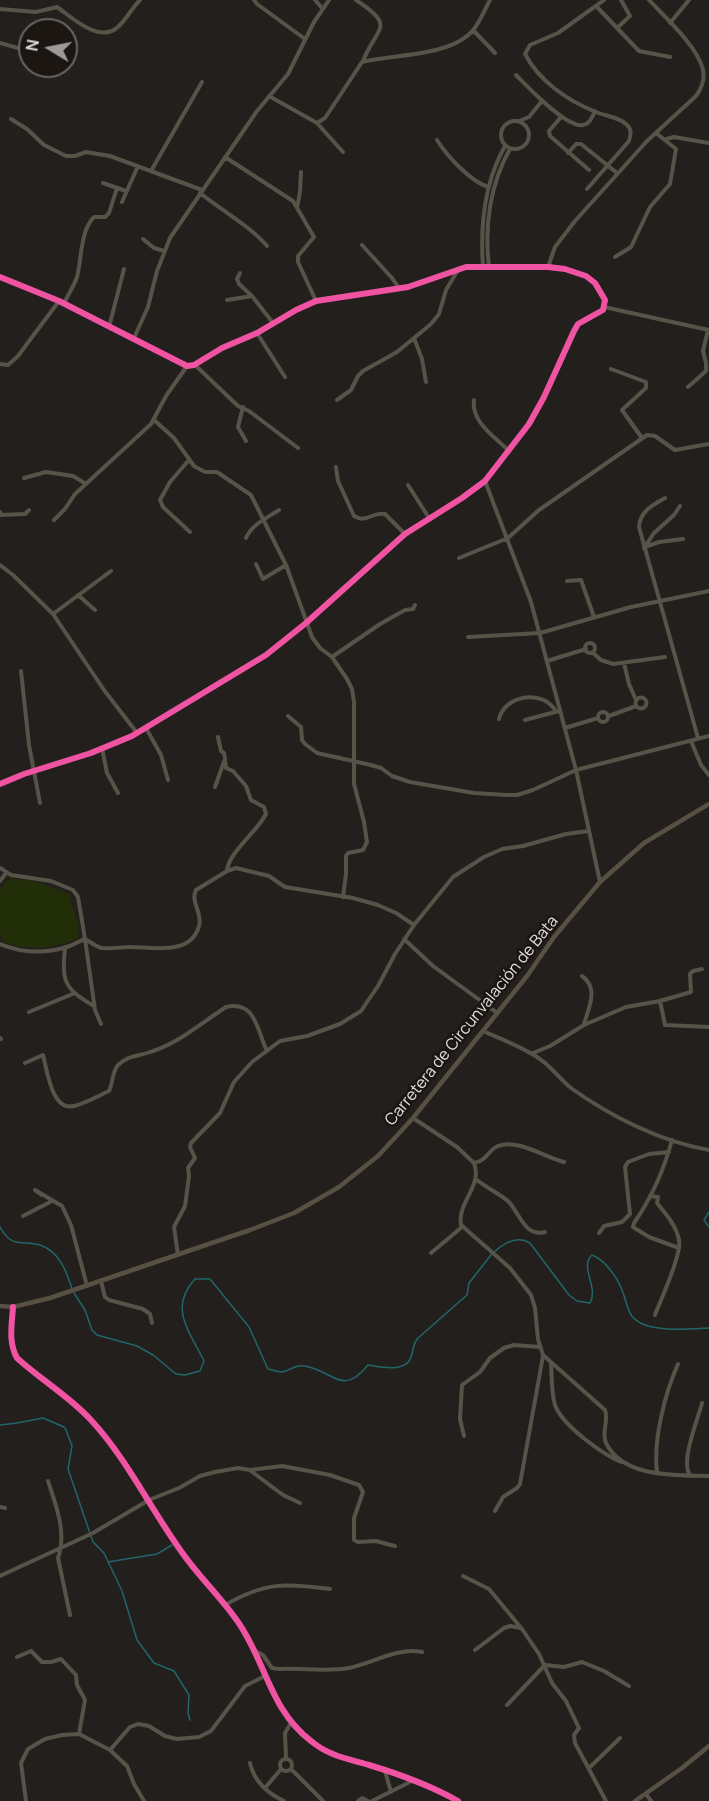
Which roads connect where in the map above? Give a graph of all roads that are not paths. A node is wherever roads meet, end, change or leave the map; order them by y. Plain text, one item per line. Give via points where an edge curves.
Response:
1 (140, 0) edge
2 (254, 0) edge
3 (315, 0) edge
4 (329, 0) edge
5 (356, 0) edge
6 (490, 0) edge
7 (604, 0) edge
8 (621, 0) edge
9 (649, 0) edge
10 (689, 0) edge
11 (596, 6) junction
12 (322, 8) junction
13 (0, 9) edge
14 (670, 23) junction
15 (617, 28) junction
16 (473, 30) junction
17 (305, 39) junction
18 (0, 44) edge
19 (18, 48) edge
20 (495, 53) dead end
21 (670, 57) dead end
22 (362, 62) junction
23 (516, 75) dead end
24 (202, 82) dead end
25 (269, 96) junction
26 (542, 101) junction
27 (594, 111) junction
28 (529, 117) junction
29 (561, 117) junction
30 (11, 119) dead end
31 (519, 121) junction
32 (317, 123) junction
33 (526, 126) junction
34 (656, 133) junction
35 (666, 139) junction
36 (437, 140) dead end
37 (709, 143) edge
38 (507, 148) junction
39 (343, 152) dead end
40 (568, 153) junction
41 (225, 157) junction
42 (608, 165) junction
43 (138, 166) junction
44 (151, 171) junction
45 (589, 171) dead end
46 (301, 172) dead end
47 (617, 173) junction
48 (103, 183) dead end
49 (488, 187) junction
50 (117, 188) junction
51 (587, 189) dead end
52 (126, 191) junction
53 (201, 192) junction
54 (299, 199) junction
55 (293, 201) junction
56 (122, 202) dead end
57 (297, 208) junction
58 (143, 239) dead end
59 (362, 245) dead end
60 (267, 246) dead end
61 (164, 251) junction
62 (615, 257) dead end
63 (483, 267) junction
64 (489, 267) junction
65 (548, 267) junction
66 (124, 269) dead end
67 (459, 269) junction
68 (240, 273) dead end
69 (0, 277) edge
70 (399, 288) junction
71 (252, 296) junction
72 (227, 300) dead end
73 (316, 301) junction
74 (61, 302) junction
75 (604, 307) junction
76 (273, 323) junction
77 (109, 327) junction
78 (708, 330) edge
79 (257, 333) junction
80 (414, 338) junction
81 (134, 339) junction
82 (0, 364) edge
83 (194, 364) junction
84 (187, 366) junction
85 (611, 369) dead end
86 (285, 377) dead end
87 (426, 382) dead end
88 (687, 387) dead end
89 (337, 400) dead end
90 (474, 400) dead end
91 (243, 408) junction
92 (154, 420) junction
93 (642, 438) junction
94 (246, 441) dead end
95 (709, 444) edge
96 (298, 448) dead end
97 (509, 451) junction
98 (189, 460) junction
99 (336, 467) dead end
100 (24, 478) dead end
101 (485, 481) junction
102 (86, 484) junction
103 (408, 486) dead end
104 (665, 498) dead end
105 (680, 506) dead end
106 (29, 510) dead end
107 (279, 510) dead end
108 (0, 512) edge
109 (429, 518) junction
110 (264, 519) junction
111 (54, 520) dead end
112 (190, 532) dead end
113 (405, 534) junction
114 (246, 538) dead end
115 (508, 538) junction
116 (683, 539) dead end
117 (644, 548) junction
118 (459, 558) dead end
119 (256, 564) dead end
120 (286, 565) junction
121 (0, 566) edge
122 (111, 571) dead end
123 (567, 581) dead end
124 (709, 591) edge
125 (78, 594) junction
126 (660, 601) junction
127 (415, 605) dead end
128 (95, 610) dead end
129 (53, 614) junction
130 (594, 617) junction
131 (306, 623) junction
132 (540, 633) junction
133 (468, 637) dead end
134 (586, 649) junction
135 (592, 652) junction
136 (332, 657) junction
137 (665, 657) dead end
138 (547, 661) junction
139 (624, 663) junction
140 (21, 671) dead end
141 (558, 711) junction
142 (288, 717) dead end
143 (609, 717) junction
144 (598, 718) junction
145 (499, 719) dead end
146 (525, 720) dead end
147 (146, 728) junction
148 (565, 728) junction
149 (137, 733) junction
150 (709, 736) edge
151 (218, 737) dead end
152 (698, 738) junction
153 (691, 741) junction
154 (102, 748) junction
155 (225, 760) junction
156 (354, 761) junction
157 (576, 770) junction
158 (33, 771) junction
159 (709, 775) edge
160 (168, 780) dead end
161 (0, 784) edge
162 (215, 787) dead end
163 (118, 793) dead end
164 (40, 803) dead end
165 (708, 806) edge
166 (589, 831) junction
167 (0, 868) edge
168 (226, 871) junction
169 (6, 873) junction
170 (0, 881) edge
171 (600, 882) junction
172 (344, 897) junction
173 (414, 925) junction
174 (86, 939) junction
175 (404, 939) junction
176 (0, 944) edge
177 (65, 947) junction
178 (702, 969) dead end
179 (582, 976) dead end
180 (75, 993) junction
181 (660, 1001) junction
182 (95, 1006) junction
183 (29, 1012) dead end
184 (496, 1012) junction
185 (100, 1024) dead end
186 (584, 1025) junction
187 (709, 1027) edge
188 (483, 1031) junction
189 (267, 1051) junction
190 (532, 1054) junction
191 (25, 1063) dead end
192 (413, 1118) junction
193 (672, 1140) junction
194 (709, 1150) edge
195 (669, 1152) junction
196 (564, 1162) dead end
197 (474, 1163) junction
198 (477, 1180) junction
199 (42, 1195) dead end
200 (650, 1197) junction
201 (52, 1201) junction
202 (23, 1216) dead end
203 (462, 1227) junction
204 (545, 1232) dead end
205 (599, 1233) dead end
206 (679, 1248) junction
207 (431, 1253) dead end
208 (178, 1255) junction
209 (101, 1281) junction
210 (87, 1286) junction
211 (0, 1306) edge
212 (13, 1307) junction
213 (655, 1315) dead end
214 (152, 1323) dead end
215 (540, 1347) junction
216 (543, 1355) junction
217 (551, 1363) junction
218 (678, 1364) dead end
219 (702, 1403) dead end
220 (464, 1436) dead end
221 (622, 1462) junction
222 (250, 1470) junction
223 (657, 1472) junction
224 (690, 1475) junction
225 (709, 1476) edge
226 (48, 1481) dead end
227 (149, 1500) junction
228 (300, 1503) dead end
229 (495, 1511) dead end
230 (395, 1546) dead end
231 (61, 1548) junction
232 (0, 1576) edge
233 (463, 1576) dead end
234 (330, 1588) dead end
235 (225, 1605) junction
236 (70, 1615) dead end
237 (522, 1629) junction
238 (475, 1650) dead end
239 (255, 1651) junction
240 (422, 1652) dead end
241 (16, 1657) dead end
242 (545, 1666) junction
243 (265, 1676) junction
244 (629, 1686) dead end
245 (507, 1705) dead end
246 (291, 1723) junction
247 (79, 1734) junction
248 (620, 1738) dead end
249 (709, 1746) edge
250 (110, 1750) junction
251 (286, 1758) junction
252 (250, 1762) dead end
253 (589, 1768) junction
254 (281, 1769) junction
255 (291, 1769) junction
256 (385, 1770) junction
257 (412, 1781) junction
258 (265, 1788) junction
259 (391, 1792) junction
260 (646, 1794) junction
261 (26, 1801) edge
262 (144, 1801) edge
263 (284, 1801) edge
264 (323, 1801) edge
265 (358, 1801) edge
266 (370, 1801) edge
267 (458, 1801) edge
268 (606, 1801) edge
269 (635, 1801) edge
270 (651, 1801) edge

1 - 13 street via 109,33 88,28 57,8 36,12
2 - 17 street
3 - 12 street
4 - 12 street
5 - 22 street via 378,15 381,24
6 - 16 street
7 - 11 street
8 - 15 street via 630,16
9 - 14 street
10 - 14 street
11 - 15 street
11 - 27 street via 558,33 530,45 525,54 559,92
12 - 17 street
14 - 34 street via 698,58 704,78 696,96
15 - 21 street via 639,51
16 - 20 street
16 - 22 street via 460,40 427,53
17 - 25 street via 288,74
18 - 19 street
22 - 32 street via 325,118
23 - 26 street
24 - 44 street
25 - 32 street
25 - 41 street
26 - 28 street
26 - 29 street
27 - 29 street via 585,125
27 - 42 street via 623,121 630,128 629,141
28 - 31 street
28 - 33 street
29 - 40 street via 549,133
30 - 43 street via 60,154 72,157 93,153
31 - 33 street
31 - 38 street via 502,128 501,138
32 - 39 street
33 - 38 street via 527,144 519,149
34 - 35 street
34 - 47 street
35 - 37 street
35 - 62 street via 676,149 670,184 650,207 631,246
36 - 49 street via 469,177
38 - 49 street
38 - 64 street via 492,194
40 - 42 street via 581,144
40 - 45 street
41 - 53 street
41 - 55 street
42 - 47 street
42 - 51 street
43 - 44 street
43 - 52 street
44 - 53 street
46 - 54 street
47 - 65 street via 558,240
48 - 50 street
49 - 63 street via 483,213
50 - 52 street
50 - 74 street via 109,213 91,220 76,280
52 - 56 street
53 - 60 street
53 - 61 street
54 - 55 street
54 - 57 street
55 - 57 street
57 - 73 street via 315,237 298,256 298,262
58 - 61 street
59 - 70 street
61 - 81 street
63 - 64 street
63 - 67 street
64 - 65 street
65 - 75 street via 586,276 605,300
66 - 77 street
67 - 70 street
67 - 80 street via 446,290 437,318
68 - 71 street via 237,281
69 - 74 street
70 - 73 street
71 - 72 street
71 - 76 street
73 - 76 street
74 - 77 street
74 - 82 street via 18,356 8,365
75 - 78 street
75 - 97 street via 578,324 544,397
76 - 79 street
77 - 81 street
78 - 88 street via 703,351 706,371
79 - 83 street
79 - 86 street
80 - 87 street
80 - 89 street via 363,371 351,390
81 - 84 street
83 - 84 street
83 - 91 street
84 - 92 street
85 - 93 street via 646,382 646,388 622,410
90 - 97 street via 480,423
91 - 94 street via 238,427
91 - 96 street
92 - 98 street via 174,438
92 - 102 street
93 - 95 street via 652,435 675,450
93 - 115 street via 538,510
97 - 101 street
98 - 110 street via 206,472 218,472 251,495
98 - 112 street via 160,500
99 - 113 street via 354,516 362,520 376,513 385,514
100 - 102 street via 46,472 73,476
101 - 109 street
101 - 115 street
102 - 111 street
103 - 109 street
104 - 117 street via 641,517
105 - 117 street
106 - 108 street via 26,514
107 - 110 street
109 - 113 street
110 - 114 street via 249,530
110 - 120 street
113 - 131 street
115 - 118 street
115 - 132 street
116 - 117 street
117 - 126 street
119 - 120 street via 262,579
120 - 131 street
121 - 129 street
122 - 125 street
123 - 130 street via 580,580
124 - 126 street
125 - 128 street
125 - 129 street
126 - 130 street
126 - 152 street
127 - 136 street
129 - 149 street
130 - 132 street
131 - 136 street via 320,648
131 - 147 street via 247,668
132 - 133 street
132 - 138 street
134 - 135 street
134 - 135 street via 588,643 593,644
134 - 138 street
135 - 139 street via 608,663
136 - 156 street via 352,689
137 - 139 street
138 - 141 street
139 - 143 street via 636,703
140 - 158 street
141 - 145 street via 547,700 531,696 508,705
141 - 146 street
141 - 148 street
142 - 156 street via 299,723 302,740 312,750
143 - 144 street via 604,723
143 - 144 street via 603,712
144 - 148 street
147 - 149 street
147 - 160 street via 161,755
148 - 157 street
149 - 154 street
150 - 152 street
151 - 155 street
152 - 153 street
153 - 157 street
153 - 159 street
154 - 158 street
154 - 163 street via 107,773
155 - 162 street
155 - 168 street via 226,768 233,771 246,786 251,800 264,807 266,814 230,858
156 - 157 street via 410,782 490,794 524,793
156 - 172 street via 354,784 367,842 363,850 346,856
157 - 166 street
158 - 161 street
158 - 164 street
165 - 171 main road, Carretera de Circunvalación de Bata via 644,843
166 - 171 street
166 - 173 street via 502,849 484,857 453,877
167 - 169 street
168 - 172 street via 236,868 261,873 285,887
168 - 174 street via 196,890 199,926 185,944 173,948 102,948
169 - 170 street
169 - 174 street via 51,881 73,890 78,897
171 - 184 main road, Carretera de Circunvalación de Bata
172 - 173 street via 384,907
173 - 175 street
174 - 177 street
174 - 182 street
175 - 184 street via 433,966
175 - 189 street via 361,1011 340,1024 280,1041
176 - 177 street via 29,952
177 - 180 street via 64,976
178 - 181 street via 690,974 691,992
179 - 186 street via 592,988
180 - 182 street
180 - 183 street
181 - 186 street via 626,1007
181 - 187 street via 665,1025
182 - 185 street
184 - 188 main road, Carretera de Circunvalación de Bata
186 - 190 street
188 - 190 street
188 - 192 main road, Carretera de Circunvalación de Bata
189 - 191 street via 251,1013 234,1005 172,1042 124,1060 114,1070 109,1091 73,1107 61,1105 53,1094 43,1055
189 - 208 street via 234,1082 220,1113 191,1143 195,1158 188,1168 185,1206 174,1227
190 - 193 street via 605,1110
192 - 197 street
192 - 208 main road, Carretera de Circunvalación de Bata via 358,1173 316,1201 271,1222
193 - 194 street
193 - 195 street
195 - 200 street
195 - 205 street via 628,1162 625,1167 630,1214 622,1222 604,1226
196 - 197 street via 533,1150 502,1145
197 - 198 street
198 - 203 street via 460,1215
198 - 204 street via 509,1203 527,1228
199 - 201 street via 34,1190
200 - 206 street via 658,1197 657,1203 675,1228
200 - 206 street via 634,1229
201 - 202 street
201 - 210 street via 62,1206 67,1217
203 - 207 street
203 - 215 street via 510,1268 529,1292
206 - 213 street
208 - 209 main road, Carretera de Circunvalación de Bata
209 - 210 main road, Carretera de Circunvalación de Bata
209 - 214 street via 109,1300 143,1309 150,1314
210 - 212 main road, Carretera de Circunvalación de Bata
211 - 212 main road, Carretera de Circunvalación de Bata
212 - 227 street via 11,1340 17,1358 90,1419
215 - 216 street
215 - 220 street via 504,1348 462,1385 460,1419
216 - 217 street
216 - 229 street via 520,1484 503,1497
217 - 221 street via 605,1410 605,1441
217 - 221 street via 552,1391 559,1412 574,1430
218 - 223 street via 665,1396
219 - 224 street via 689,1449
221 - 223 street
222 - 227 street via 238,1468 208,1474
222 - 228 street
222 - 230 street via 282,1466 359,1485 363,1492 354,1518 354,1540
223 - 224 street
224 - 225 street
226 - 231 street via 59,1514
227 - 231 street
227 - 235 street via 180,1550
231 - 232 street
231 - 236 street via 58,1558
233 - 237 street via 489,1589
234 - 235 street via 258,1588
235 - 239 street
237 - 238 street via 504,1628
237 - 242 street
239 - 240 street via 272,1668 279,1669 346,1668 397,1653
239 - 243 street
241 - 247 street via 31,1651 42,1662 64,1661 85,1700
242 - 244 street via 564,1667 582,1662
242 - 245 street
242 - 253 street via 576,1718 579,1728 574,1739
243 - 246 street
243 - 250 street via 244,1686 211,1731 199,1737 177,1739 138,1724 130,1727
246 - 251 street via 285,1733
246 - 256 street via 334,1756
247 - 250 street
247 - 261 street via 45,1739 28,1749 21,1763
248 - 253 street
249 - 260 main road
250 - 262 street via 128,1766
251 - 254 street via 280,1763
251 - 255 street via 292,1763
252 - 258 street via 254,1777
253 - 268 street
254 - 255 street
254 - 258 street
255 - 264 street
256 - 257 street
256 - 259 street
257 - 259 street
257 - 267 street
258 - 263 street
259 - 266 street
260 - 269 main road
260 - 270 street
265 - 266 street

